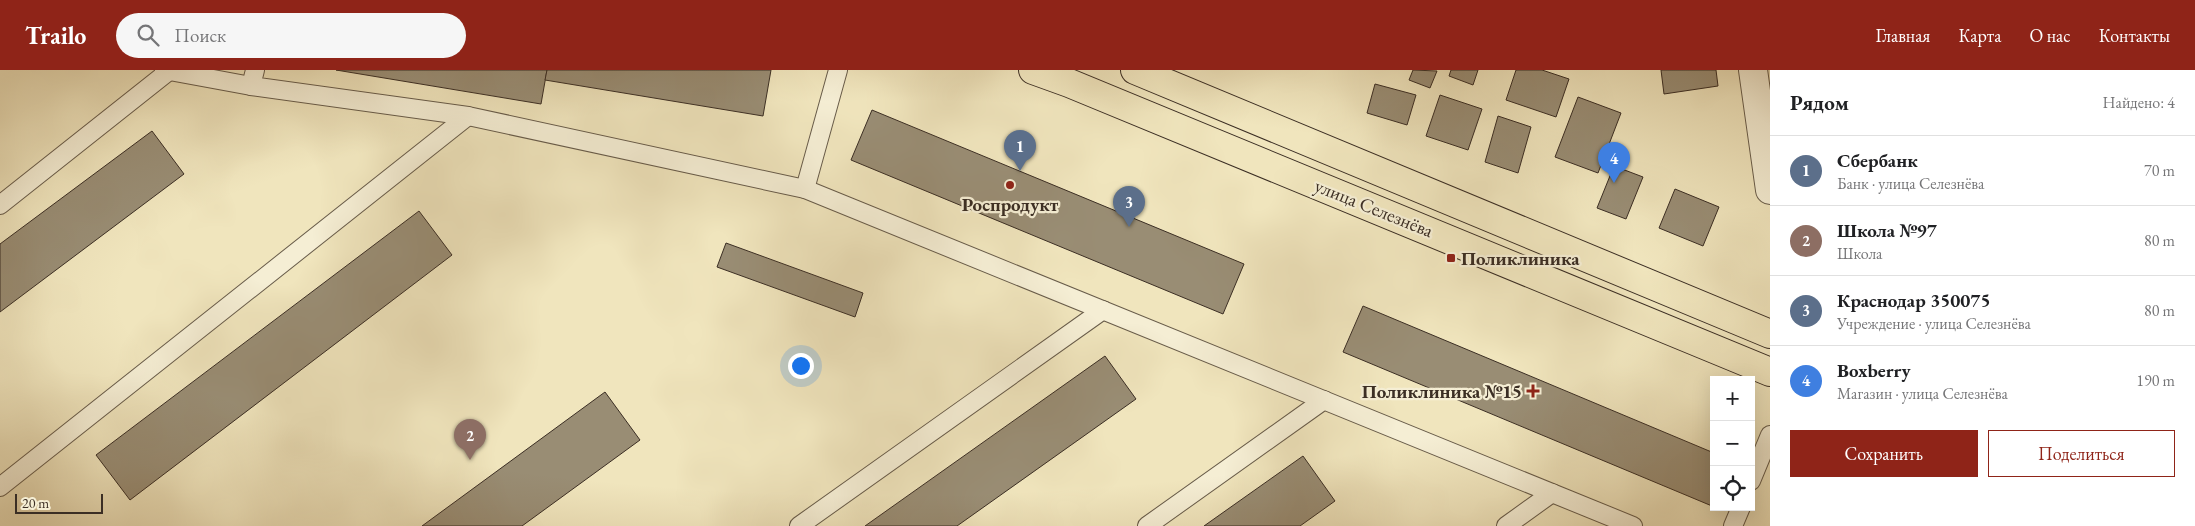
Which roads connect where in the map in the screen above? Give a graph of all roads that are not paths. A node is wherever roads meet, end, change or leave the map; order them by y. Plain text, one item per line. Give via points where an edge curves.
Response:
1 (166, 70) edge
2 (838, 70) edge
3 (1033, 70) edge
4 (1135, 70) edge
5 (1753, 70) edge
6 (253, 78) edge
7 (468, 116) junction
8 (805, 188) junction
9 (1770, 190) edge
10 (0, 205) edge
11 (1103, 310) junction
12 (1770, 334) edge
13 (1770, 372) edge
14 (1324, 400) junction
15 (1770, 435) edge
16 (1755, 471) edge
17 (0, 487) edge
18 (1552, 493) junction
19 (1739, 511) edge
20 (799, 526) edge
21 (1147, 526) edge
22 (1506, 526) edge
23 (1633, 526) edge
24 (1733, 526) edge

1 - 6 lane
1 - 10 lane
2 - 8 lane
3 - 13 main road, улица Селезнёва
4 - 12 main road, улица Селезнёва
5 - 9 street
6 - 7 lane
7 - 8 lane
7 - 17 lane
8 - 11 lane
11 - 14 lane
11 - 20 lane
14 - 18 lane
14 - 21 lane
15 - 16 lane
18 - 22 lane
18 - 23 lane
19 - 24 lane

